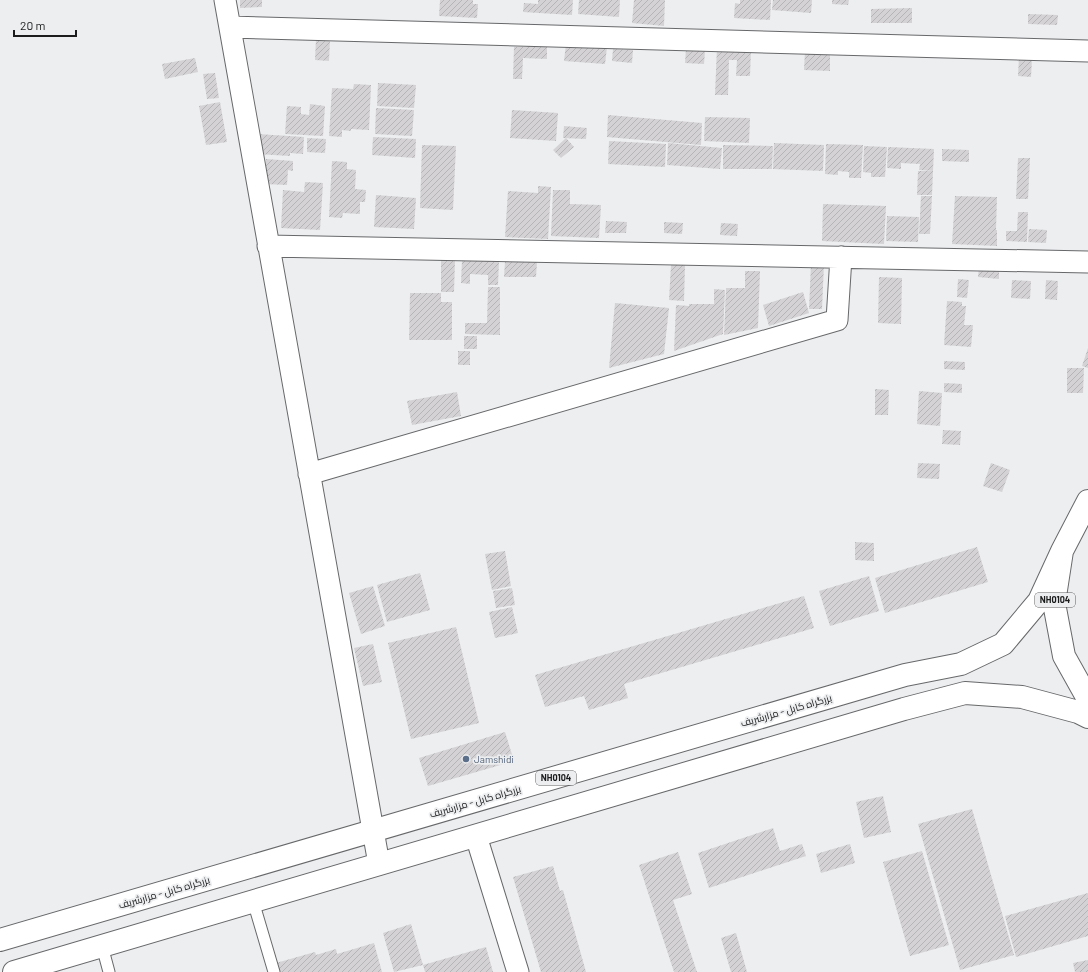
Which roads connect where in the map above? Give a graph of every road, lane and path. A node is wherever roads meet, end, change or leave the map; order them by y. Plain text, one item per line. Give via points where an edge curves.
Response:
1 (225, 0) edge
2 (230, 27) junction
3 (1088, 51) edge
4 (268, 246) junction
5 (841, 257) junction
6 (1088, 262) edge
7 (309, 474) junction
8 (1088, 502) edge
9 (1062, 551) junction
10 (1088, 699) edge
11 (1088, 717) edge
12 (373, 831) junction
13 (476, 836) junction
14 (379, 864) junction
15 (253, 901) junction
16 (0, 940) edge
17 (102, 946) junction
18 (14, 972) edge
19 (109, 972) edge
20 (274, 972) edge
21 (518, 972) edge

1 - 2 street
2 - 3 street
2 - 4 street
4 - 5 street
4 - 7 street
5 - 6 street
5 - 7 street via 837,320
7 - 12 street
8 - 9 highway, NH0104
9 - 10 highway, NH0104 via 1054,604 1064,656
9 - 12 highway, بزرگراه کابل - مزارشریف / NH0104 via 1039,601 1003,644 961,664 905,675
11 - 13 highway via 1022,697 965,693 896,711
12 - 14 street
12 - 16 highway, بزرگراه کابل - مزارشریف / NH0104
13 - 14 highway
13 - 21 street
14 - 15 highway
15 - 17 highway
15 - 20 lane
17 - 18 highway
17 - 19 lane

